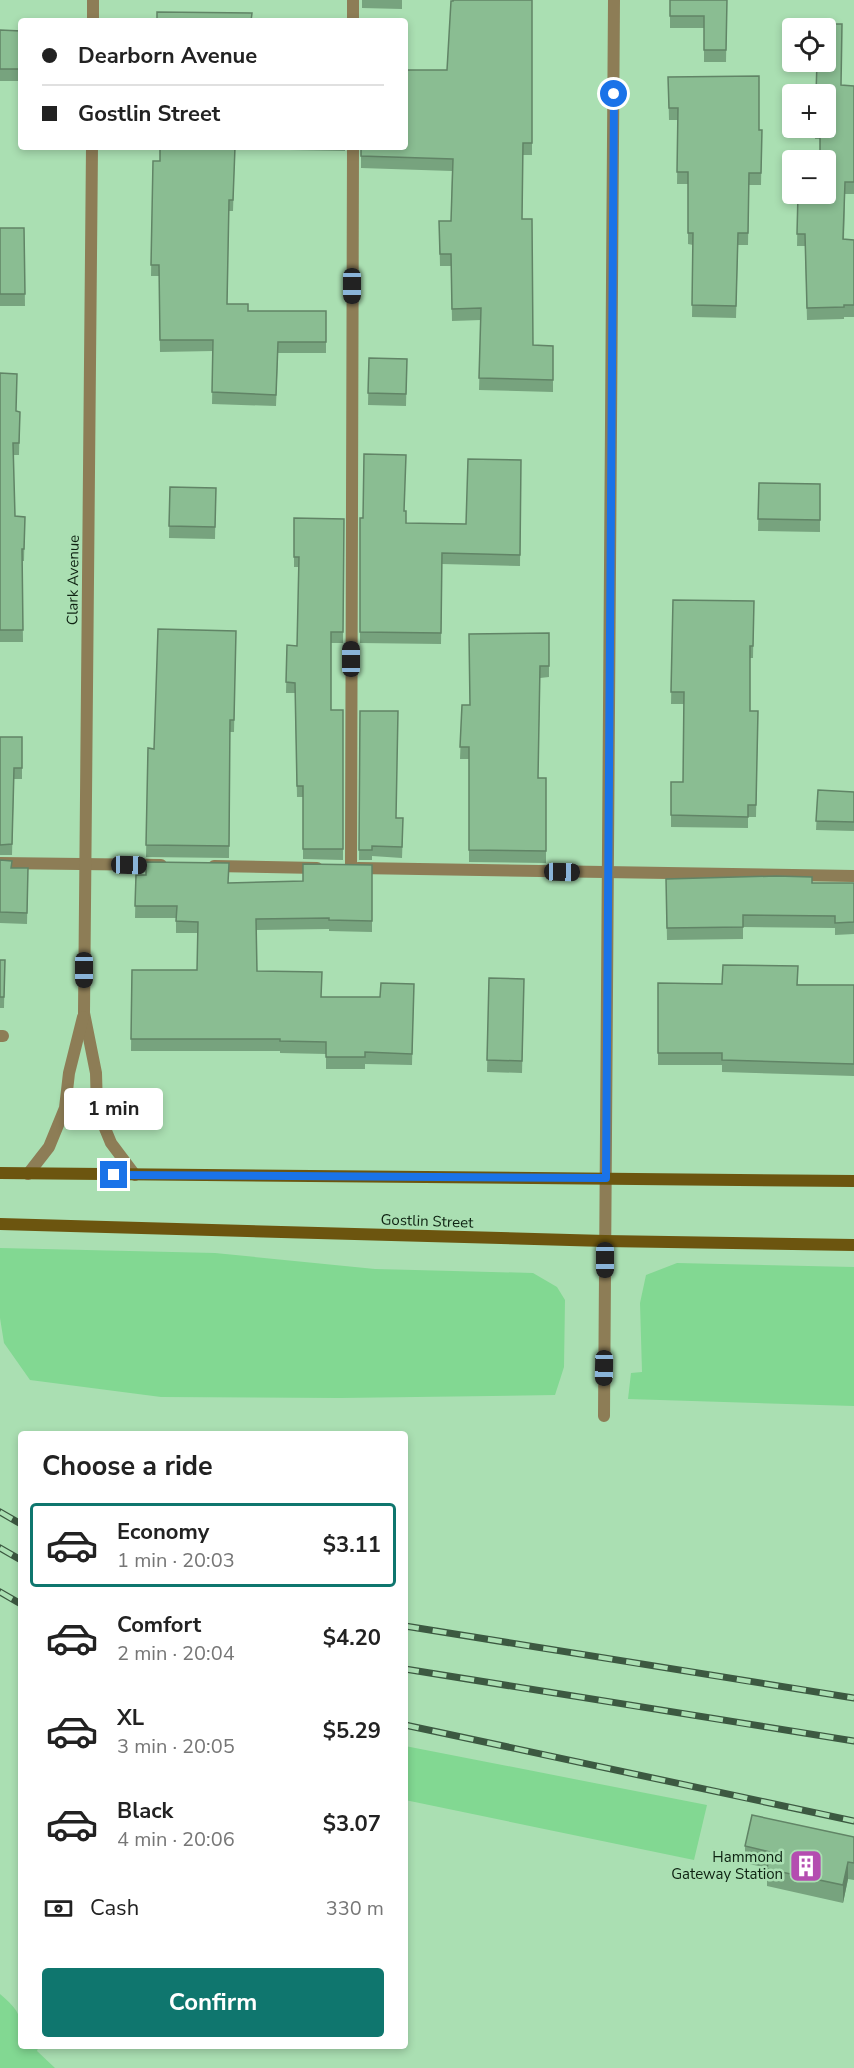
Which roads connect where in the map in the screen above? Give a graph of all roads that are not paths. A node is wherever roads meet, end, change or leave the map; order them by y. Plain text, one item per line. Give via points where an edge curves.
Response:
1 (93, 0) edge
2 (353, 0) edge
3 (614, 0) edge
4 (93, 18) edge
5 (353, 18) edge
6 (92, 150) edge
7 (353, 150) edge
8 (0, 862) edge
9 (85, 864) junction
10 (177, 865) edge
11 (201, 866) edge
12 (339, 868) junction
13 (609, 872) junction
14 (854, 876) edge
15 (84, 1013) junction
16 (0, 1173) edge
17 (28, 1174) junction
18 (135, 1175) junction
19 (606, 1178) junction
20 (854, 1181) edge
21 (0, 1224) edge
22 (605, 1241) junction
23 (854, 1245) edge
24 (604, 1416) dead end

1 - 4 street
2 - 5 street
3 - 13 street
6 - 9 street, Clark Avenue
7 - 12 street
8 - 9 street
9 - 10 street
9 - 15 street, Clark Avenue
11 - 12 street
12 - 13 street
13 - 14 street
13 - 19 street
15 - 17 street, Clark Avenue via 65,1108 49,1147
15 - 18 street, Clark Avenue via 96,1073 98,1109 111,1143
16 - 17 main road
17 - 18 main road
18 - 19 main road
19 - 20 main road
19 - 22 street
21 - 22 main road, Gostlin Street
22 - 23 main road, Gostlin Street
22 - 24 street

